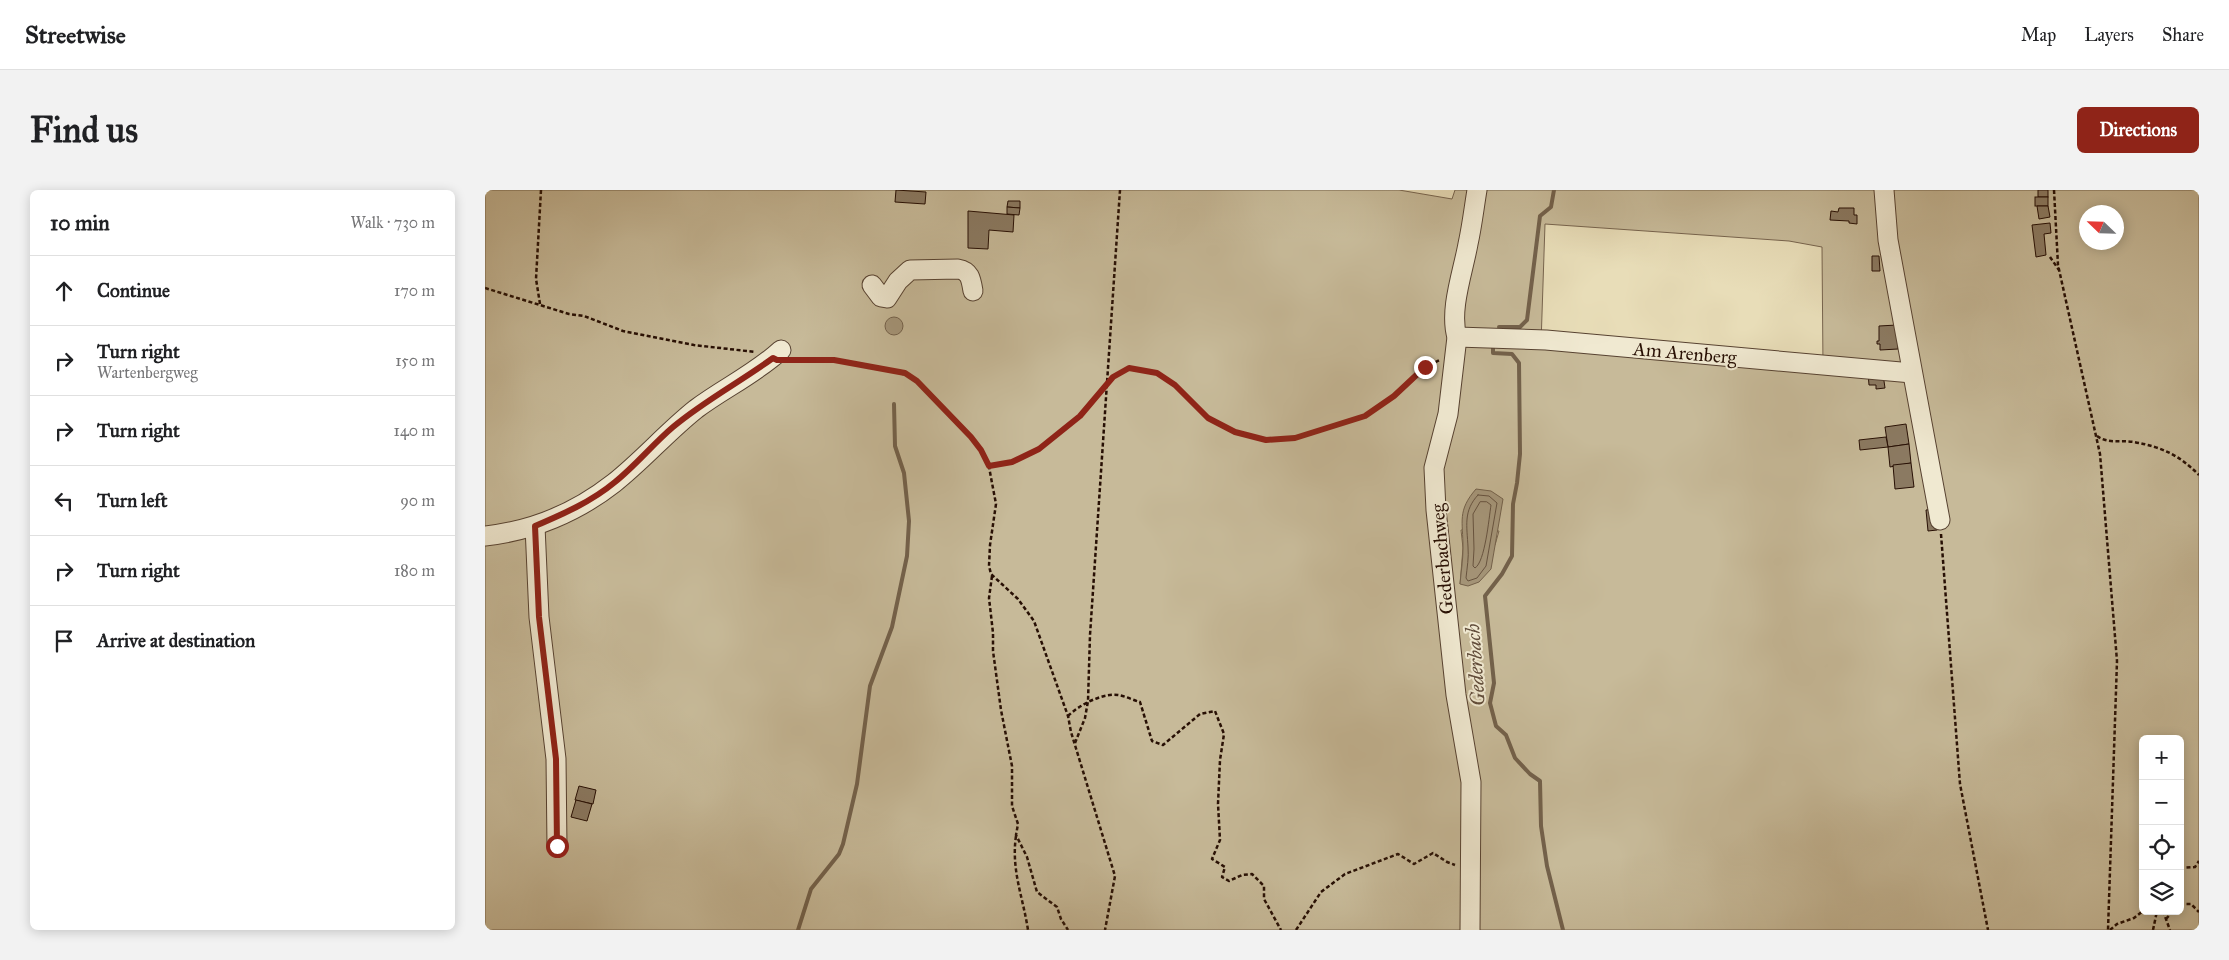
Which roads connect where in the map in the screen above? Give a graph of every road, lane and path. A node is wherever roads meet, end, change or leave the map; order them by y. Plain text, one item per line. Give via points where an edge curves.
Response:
1 (541, 190) edge
2 (1120, 190) edge
3 (1477, 190) edge
4 (1884, 190) edge
5 (2054, 190) edge
6 (2050, 257) dead end
7 (2059, 270) junction
8 (872, 285) dead end
9 (485, 288) edge
10 (973, 291) dead end
11 (540, 304) junction
12 (1456, 345) junction
13 (777, 354) junction
14 (1912, 373) junction
15 (1107, 384) junction
16 (2096, 436) junction
17 (989, 466) junction
18 (2199, 475) edge
19 (1941, 520) joint
20 (535, 526) junction
21 (485, 536) edge
22 (992, 576) junction
23 (1088, 701) junction
24 (1068, 716) junction
25 (1075, 744) junction
26 (1016, 835) junction
27 (557, 846) dead end
28 (2199, 861) edge
29 (2184, 868) edge
30 (1471, 870) junction
31 (2184, 904) edge
32 (2199, 912) edge
33 (2139, 914) edge
34 (2156, 915) edge
35 (2164, 915) edge
36 (2170, 915) edge
37 (2166, 919) junction
38 (1027, 930) edge
39 (1068, 930) edge
40 (1105, 930) edge
41 (1281, 930) edge
42 (1296, 930) edge
43 (1470, 930) edge
44 (1988, 930) edge
45 (2109, 930) edge
46 (2153, 930) edge
47 (2170, 930) edge

1 - 11 path via 537,270
2 - 15 path
3 - 12 street, Gederbachweg via 1459,284 1454,327
4 - 14 street via 1888,240
5 - 7 path
6 - 7 path
7 - 16 path
8 - 10 street via 881,297 887,298 910,270 957,269 969,274
9 - 11 path
11 - 13 path via 623,331 694,345
12 - 14 street, Am Arenberg via 1555,341
12 - 15 path via 1365,416 1295,438 1266,440 1235,432 1208,418 1175,385 1157,373 1129,368
12 - 30 street, Gederbachweg via 1448,414 1434,468 1455,695 1471,782
13 - 17 path via 777,360 834,360 905,373 917,381 971,437
13 - 20 street via 747,377 714,395 673,428 615,483 578,507
14 - 19 street
15 - 17 path via 1080,416 1039,449 1012,462
15 - 23 path
16 - 18 path via 2103,441 2133,442 2167,450
16 - 45 path via 2117,660
17 - 22 path via 996,504 989,566
19 - 44 path via 1959,784
20 - 21 street
20 - 27 street via 539,617 556,759
22 - 24 path via 1018,599 1034,621
22 - 26 path via 989,598 993,651 1012,766 1012,806 1018,824
23 - 24 path
23 - 25 path
23 - 41 path via 1117,694 1141,702 1152,740 1163,744 1200,714 1215,711 1224,734 1218,804 1220,840 1212,858 1225,867 1222,877 1229,881 1252,874 1264,886 1264,898
24 - 25 path
25 - 40 path via 1115,876
26 - 38 path via 1015,874
26 - 39 path via 1027,857 1037,892 1057,907
28 - 29 path via 2195,867
30 - 42 path via 1433,853 1415,864 1398,854 1345,874 1321,892
30 - 43 street, Gederbachweg
31 - 32 path via 2191,904
33 - 45 path
34 - 46 path
35 - 37 path
36 - 37 path
37 - 47 path

